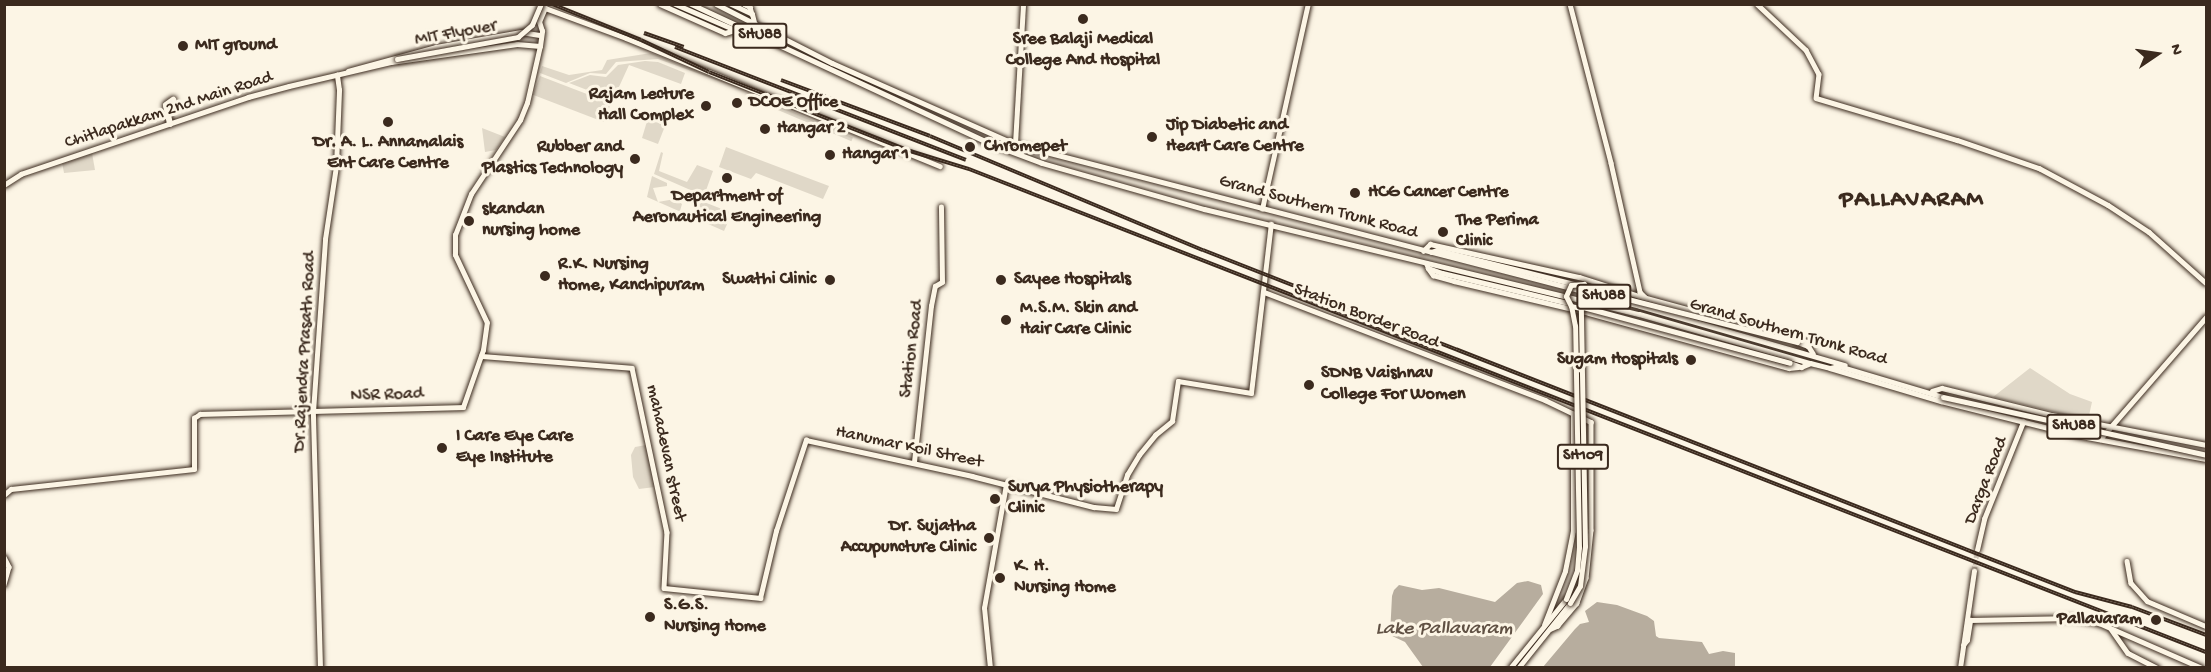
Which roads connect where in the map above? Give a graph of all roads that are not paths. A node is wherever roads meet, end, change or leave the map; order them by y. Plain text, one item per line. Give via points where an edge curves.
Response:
1 (541, 4) edge
2 (660, 4) edge
3 (675, 4) edge
4 (691, 4) edge
5 (716, 4) edge
6 (744, 4) edge
7 (1023, 4) edge
8 (1308, 4) edge
9 (1570, 4) edge
10 (1757, 4) edge
11 (733, 6) edge
12 (752, 14) junction
13 (754, 22) junction
14 (738, 28) junction
15 (542, 33) junction
16 (540, 46) junction
17 (394, 60) junction
18 (337, 75) junction
19 (173, 100) dead end
20 (170, 124) junction
21 (1015, 144) junction
22 (940, 166) dead end
23 (4, 184) edge
24 (941, 207) dead end
25 (1262, 209) junction
26 (1624, 218) junction
27 (1271, 224) junction
28 (1427, 252) junction
29 (1427, 266) junction
30 (2206, 283) edge
31 (1574, 284) junction
32 (1584, 284) junction
33 (1264, 292) junction
34 (1639, 296) junction
35 (1647, 298) junction
36 (1640, 306) junction
37 (1570, 307) junction
38 (1582, 308) junction
39 (1662, 312) junction
40 (1639, 314) junction
41 (2206, 316) edge
42 (1636, 326) junction
43 (1703, 333) junction
44 (1700, 344) junction
45 (1808, 346) junction
46 (1813, 354) junction
47 (481, 356) junction
48 (1810, 363) junction
49 (1801, 367) junction
50 (1830, 368) junction
51 (1932, 392) junction
52 (313, 412) junction
53 (1573, 414) junction
54 (2024, 422) junction
55 (2108, 427) junction
56 (2100, 439) junction
57 (2206, 446) edge
58 (2206, 455) edge
59 (914, 462) junction
60 (1006, 483) junction
61 (6, 493) edge
62 (1977, 550) tunnel mouth
63 (4, 557) edge
64 (2127, 561) dead end
65 (1974, 571) tunnel mouth
66 (4, 584) edge
67 (760, 598) joint
68 (1568, 601) junction
69 (2206, 626) edge
70 (1546, 627) junction
71 (2110, 627) junction
72 (1963, 645) junction
73 (320, 668) edge
74 (990, 668) edge
75 (1510, 668) edge
76 (1518, 668) edge
77 (1960, 668) edge
78 (2157, 668) edge
79 (2202, 668) edge

1 - 17 street, MIT Flyover, bridge via 532,25 518,37
2 - 14 street via 725,33
3 - 14 main road
4 - 14 main road, Grand Southern Trunk Road / SHU88
5 - 13 main road, Grand Southern Trunk Road / SHU88
6 - 12 street
7 - 21 street
8 - 25 street
9 - 26 street
10 - 30 street via 1806,50 1819,74 1816,98 2038,168 2149,232
11 - 12 main road
12 - 13 main road
13 - 21 main road, Grand Southern Trunk Road / SHU88 via 832,63
14 - 27 main road, Grand Southern Trunk Road / SHU88 via 992,144 1074,172
15 - 16 street
15 - 17 street via 521,32 411,52
15 - 22 street via 539,22 547,7
16 - 17 street via 517,44
16 - 47 street via 520,120 471,194 455,235 455,255 487,323
17 - 18 street, Chitlapakkam 2nd Main Road via 354,67
18 - 20 street, Chitlapakkam 2nd Main Road via 248,97
18 - 52 street, Dr.Rajendra Prasath Road via 336,166 325,239
19 - 20 highway via 166,105
20 - 23 street, Chitlapakkam 2nd Main Road via 21,174
21 - 25 main road, Grand Southern Trunk Road / SHU88
24 - 59 street, Station Road via 942,282 934,286 930,306
25 - 28 main road, Grand Southern Trunk Road / SHU88
26 - 34 street
26 - 35 street via 1640,292
27 - 29 main road, Grand Southern Trunk Road / SHU88
27 - 33 street
28 - 31 main road via 1437,250
28 - 34 street via 1430,244 1586,279
28 - 36 main road, Grand Southern Trunk Road / SHU88
29 - 37 main road
29 - 37 street via 1433,275
29 - 40 main road, Grand Southern Trunk Road / SHU88
31 - 32 main road, bridge
31 - 37 main road, bridge via 1566,292
32 - 38 main road, bridge via 1591,297
32 - 45 main road, bridge via 1605,293
33 - 53 street, Station Border Road
33 - 60 street, Hanumar Koil Street via 1251,393 1178,381 1172,421 1139,455 1127,475 1116,509
34 - 35 street
34 - 36 street
35 - 39 street
35 - 45 street via 1795,338
36 - 39 main road, Grand Southern Trunk Road / SHU88
36 - 40 street
37 - 38 main road, bridge
37 - 42 street
37 - 68 main road, SH109, bridge via 1575,326 1579,547
38 - 49 main road, bridge
38 - 68 main road, SH109, bridge via 1585,546 1580,586
39 - 46 main road, Grand Southern Trunk Road / SHU88
40 - 42 street
40 - 43 main road, Grand Southern Trunk Road / SHU88
41 - 55 main road
42 - 44 street
43 - 44 main road
43 - 48 main road, Grand Southern Trunk Road / SHU88
44 - 49 street via 1789,368
45 - 46 main road
46 - 51 main road, Grand Southern Trunk Road / SHU88
47 - 52 street, NSR Road via 463,407
47 - 67 street, mahadevan street via 634,369 668,536 664,588
48 - 49 main road
48 - 50 main road, Grand Southern Trunk Road / SHU88
50 - 51 main road, SHU88 via 1839,366
50 - 54 street
51 - 55 street via 1942,388
51 - 58 main road, SHU88, bridge
52 - 61 street, NSR Road via 200,414 194,418 195,468
52 - 73 street, Dr.Rajendra Prasath Road
53 - 70 street via 1573,531 1567,564
53 - 70 street, Station Border Road via 1591,422 1587,578 1577,603 1558,626
54 - 56 street
54 - 62 street, Darga Road via 1984,519
55 - 56 main road
55 - 57 street
56 - 58 street
59 - 60 street, Hanumar Koil Street
59 - 67 street, Hanumar Koil Street via 806,440 776,531
60 - 74 street via 984,608
63 - 66 street via 9,567
64 - 69 street via 2131,583 2147,601
65 - 72 street
68 - 70 main road, SH109
70 - 75 main road, SH109
70 - 76 main road, SH109
71 - 72 street via 2074,618 1970,620
71 - 78 street via 2128,653
71 - 79 street
72 - 77 street

